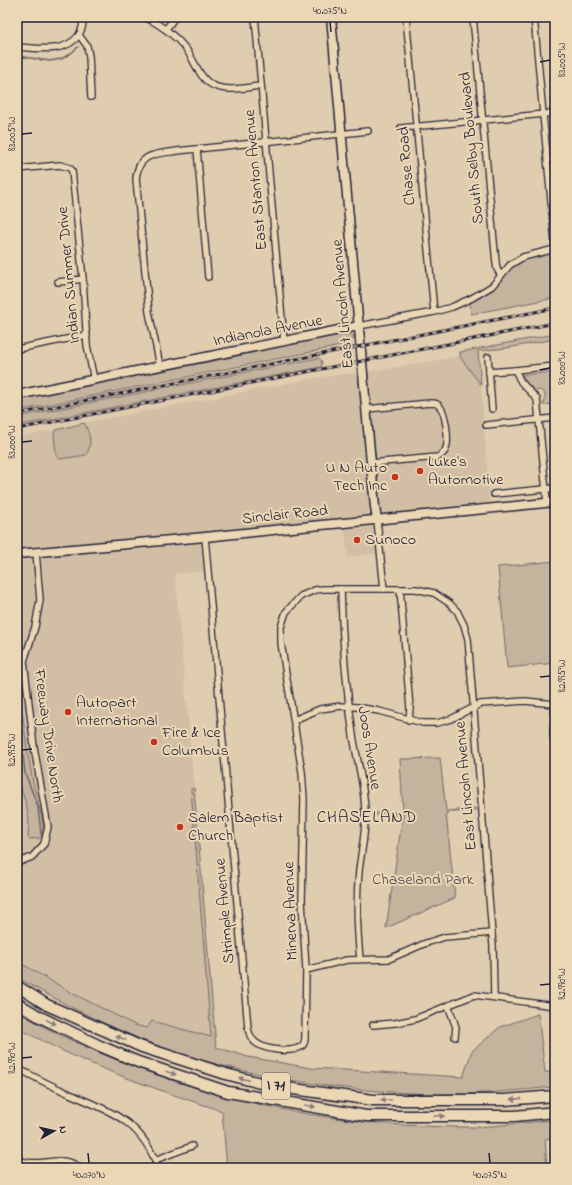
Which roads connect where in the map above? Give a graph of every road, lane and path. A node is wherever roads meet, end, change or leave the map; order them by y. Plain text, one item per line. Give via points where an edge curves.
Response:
1 (84, 17) edge
2 (145, 17) edge
3 (175, 17) edge
4 (255, 17) edge
5 (331, 17) edge
6 (406, 17) edge
7 (473, 17) edge
8 (534, 17) edge
9 (166, 28) junction
10 (79, 35) junction
11 (17, 47) edge
12 (261, 86) junction
13 (91, 97) dead end
14 (555, 113) edge
15 (543, 114) junction
16 (482, 120) junction
17 (416, 127) junction
18 (401, 128) dead end
19 (368, 132) dead end
20 (341, 135) junction
21 (266, 143) junction
22 (197, 149) junction
23 (17, 169) edge
24 (555, 244) edge
25 (555, 249) edge
26 (501, 276) junction
27 (208, 278) dead end
28 (83, 280) junction
29 (58, 282) dead end
30 (434, 312) junction
31 (359, 326) junction
32 (87, 335) junction
33 (284, 341) junction
34 (17, 349) edge
35 (488, 357) dead end
36 (160, 366) junction
37 (555, 366) edge
38 (515, 370) junction
39 (489, 372) junction
40 (94, 380) junction
41 (17, 395) edge
42 (492, 409) dead end
43 (366, 410) junction
44 (555, 418) edge
45 (539, 419) junction
46 (486, 425) dead end
47 (371, 463) junction
48 (555, 488) edge
49 (545, 489) junction
50 (494, 494) dead end
51 (551, 502) edge
52 (377, 520) junction
53 (205, 537) junction
54 (36, 552) junction
55 (17, 554) edge
56 (341, 589) junction
57 (384, 589) junction
58 (400, 589) junction
59 (555, 705) edge
60 (349, 707) junction
61 (473, 708) junction
62 (294, 720) junction
63 (409, 720) junction
64 (555, 748) edge
65 (17, 862) edge
66 (492, 932) junction
67 (360, 959) junction
68 (306, 970) junction
69 (17, 986) edge
70 (494, 996) junction
71 (17, 1003) edge
72 (448, 1005) junction
73 (555, 1006) edge
74 (373, 1025) dead end
75 (455, 1037) dead end
76 (303, 1045) joint
77 (17, 1068) edge
78 (555, 1096) edge
79 (555, 1112) edge
80 (192, 1146) dead end
81 (17, 1159) edge
82 (155, 1160) junction
83 (80, 1168) edge
84 (158, 1168) edge

1 - 10 street
2 - 9 street
3 - 9 street
4 - 12 street, East Stanton Avenue
5 - 20 main road, East Lincoln Avenue
6 - 17 street, Chase Road
7 - 16 street, South Selby Boulevard
8 - 15 street
9 - 12 street via 175,36 210,84 228,89
10 - 11 street via 75,41 64,47
10 - 13 street via 87,46 89,56
12 - 21 street, East Stanton Avenue
14 - 15 street
15 - 16 street
15 - 24 street
16 - 17 street
16 - 26 street, South Selby Boulevard via 496,263
17 - 18 street
17 - 30 street, Chase Road
19 - 20 street
20 - 21 street
20 - 31 main road, East Lincoln Avenue
21 - 22 street
21 - 33 street, East Stanton Avenue
22 - 27 street
22 - 36 street via 154,154 146,158 137,171 146,289
23 - 28 street, Indian Summer Drive via 60,165 70,168 73,175
25 - 26 street, Indianola Avenue via 523,257 510,265
26 - 30 street, Indianola Avenue via 492,286 472,298
28 - 29 street
28 - 32 street, Indian Summer Drive
30 - 31 street, Indianola Avenue
31 - 33 main road, Indianola Avenue
31 - 43 main road, East Lincoln Avenue
32 - 34 street
32 - 40 street, Indian Summer Drive
33 - 36 main road, Indianola Avenue
35 - 39 street
36 - 40 main road, Indianola Avenue
37 - 38 street
38 - 39 street
38 - 45 street via 520,382 537,399
39 - 42 street
40 - 41 main road, Indianola Avenue
43 - 47 main road, East Lincoln Avenue
43 - 47 street via 437,404 442,409 446,427 447,446 438,457
44 - 45 street
45 - 46 street
45 - 49 street
47 - 52 main road, East Lincoln Avenue
48 - 49 street
49 - 50 street
49 - 51 street
51 - 52 main road, Sinclair Road
52 - 53 main road, Sinclair Road
52 - 57 street, East Lincoln Avenue
53 - 54 main road, Sinclair Road
53 - 76 street, Strimple Avenue via 248,1028 254,1041 264,1048 284,1050
54 - 55 main road, Sinclair Road
54 - 65 street, Freeway Drive North via 40,600 35,627 24,661 34,747 48,827 44,844 32,857
56 - 57 street
56 - 60 street, Joos Avenue via 343,649
56 - 62 street, Minerva Avenue via 315,590 301,596 286,612 280,627
57 - 58 street
58 - 61 street, East Lincoln Avenue via 434,593 450,603 458,612 468,638
58 - 63 street
59 - 61 street via 525,701 480,704
59 - 64 street
60 - 62 street via 320,709
60 - 63 street via 379,711
60 - 67 street, Joos Avenue via 365,814 356,922
61 - 63 street via 437,723
61 - 66 street, East Lincoln Avenue
62 - 68 street, Minerva Avenue via 304,799 302,901
66 - 67 street via 444,938 389,958
66 - 70 street, East Lincoln Avenue
67 - 68 street
68 - 76 street, Minerva Avenue via 306,1038
78 -> 69 highway, I 71 via 504,1100 373,1100 272,1086 142,1047 47,1005
70 - 72 street via 474,994
70 - 73 street
71 -> 79 highway, I 71 via 138,1062 228,1092 366,1116 515,1116
72 - 74 street via 405,1022
72 - 75 street via 456,1026
77 - 82 street via 119,1117 142,1136
80 - 82 street
81 - 83 street via 32,1163 68,1161
82 - 84 street

